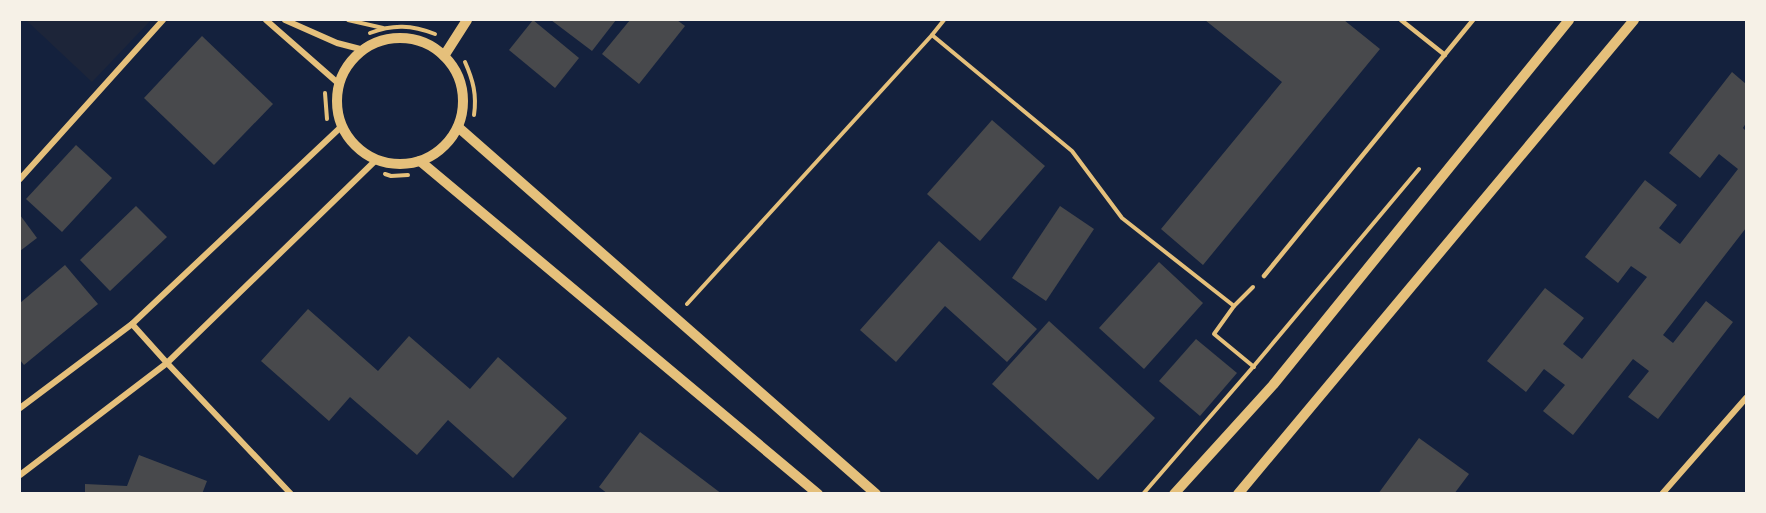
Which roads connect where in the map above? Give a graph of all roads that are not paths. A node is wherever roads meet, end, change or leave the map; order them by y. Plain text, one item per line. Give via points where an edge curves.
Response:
1 (163, 20) edge
2 (266, 20) edge
3 (285, 20) edge
4 (467, 20) edge
5 (1401, 20) edge
6 (1473, 20) edge
7 (1569, 20) edge
8 (1634, 20) edge
9 (363, 50) junction
10 (1445, 55) junction
11 (444, 56) junction
12 (339, 84) junction
13 (342, 126) junction
14 (458, 127) junction
15 (376, 160) junction
16 (420, 161) junction
17 (20, 179) edge
18 (1264, 276) road end
19 (132, 324) junction
20 (167, 363) junction
21 (1746, 398) edge
22 (20, 408) edge
23 (20, 476) edge
24 (291, 494) edge
25 (818, 494) edge
26 (876, 494) edge
27 (1174, 494) edge
28 (1238, 494) edge
29 (1662, 494) edge

1 - 17 street
2 - 12 street
3 - 9 street
4 - 11 street
5 - 10 lane
6 - 10 lane
7 - 27 street via 1273,385
8 - 28 street
9 - 11 street via 383,40 404,38 426,44
9 - 12 street via 348,65
10 - 18 lane
11 - 14 street via 460,82 463,97
12 - 13 street via 337,105
13 - 15 street via 350,140
13 - 19 street
14 - 16 street via 436,154
14 - 26 street
15 - 16 street via 391,164
15 - 20 street
16 - 25 street
19 - 20 street
19 - 22 street
20 - 23 street
20 - 24 street
21 - 29 street

